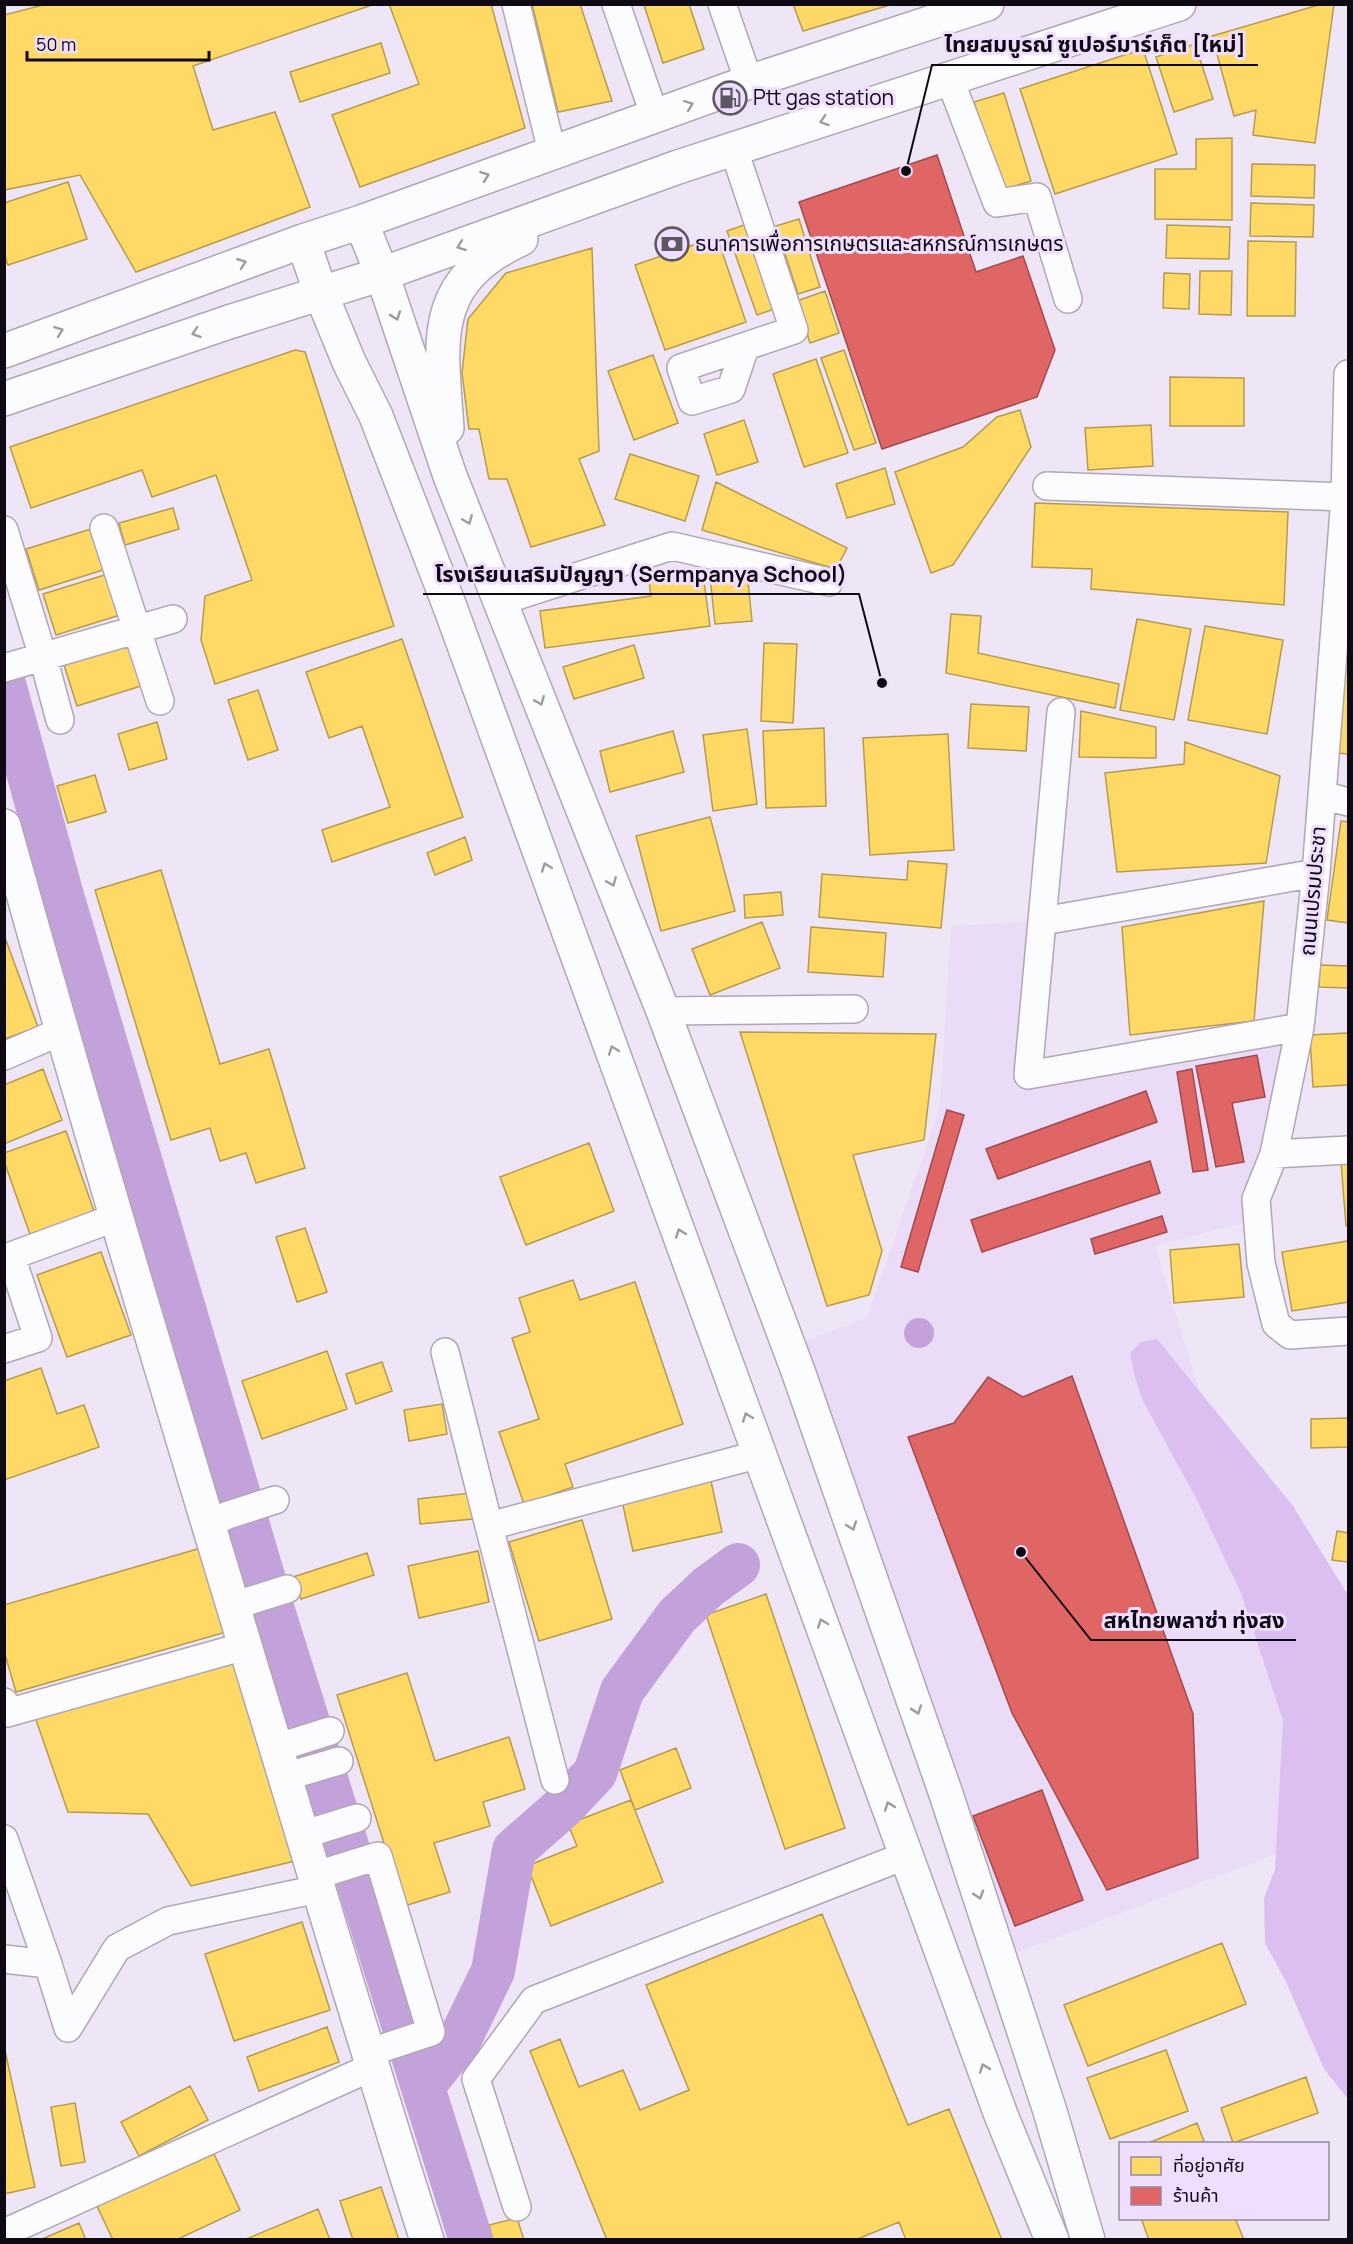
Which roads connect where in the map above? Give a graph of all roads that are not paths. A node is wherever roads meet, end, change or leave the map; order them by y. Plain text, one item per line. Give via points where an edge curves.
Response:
1 (516, 4) edge
2 (616, 4) edge
3 (723, 4) edge
4 (987, 4) edge
5 (1179, 4) edge
6 (950, 80) junction
7 (749, 82) junction
8 (655, 117) junction
9 (734, 150) junction
10 (552, 152) junction
11 (678, 167) junction
12 (361, 222) junction
13 (303, 241) junction
14 (382, 274) junction
15 (321, 294) junction
16 (1068, 299) dead end
17 (229, 322) junction
18 (745, 346) dead end
19 (4, 351) edge
20 (348, 362) junction
21 (1348, 374) edge
22 (4, 399) edge
23 (450, 476) junction
24 (1047, 486) dead end
25 (1345, 497) junction
26 (104, 528) dead end
27 (4, 530) edge
28 (829, 582) dead end
29 (501, 601) junction
30 (172, 618) dead end
31 (137, 629) junction
32 (23, 663) edge
33 (160, 701) dead end
34 (1061, 712) dead end
35 (60, 720) dead end
36 (1322, 795) junction
37 (1348, 802) edge
38 (4, 826) edge
39 (1316, 873) junction
40 (12, 880) edge
41 (1043, 921) junction
42 (854, 1009) dead end
43 (663, 1011) junction
44 (1300, 1028) junction
45 (62, 1031) junction
46 (4, 1056) edge
47 (1348, 1150) edge
48 (1274, 1154) junction
49 (117, 1217) junction
50 (1348, 1331) edge
51 (4, 1348) edge
52 (445, 1352) dead end
53 (760, 1454) junction
54 (275, 1500) dead end
55 (218, 1520) junction
56 (489, 1526) junction
57 (287, 1589) dead end
58 (233, 1606) junction
59 (245, 1646) junction
60 (5, 1709) edge
61 (330, 1731) dead end
62 (339, 1761) dead end
63 (281, 1762) junction
64 (555, 1780) dead end
65 (357, 1818) dead end
66 (303, 1835) junction
67 (4, 1839) edge
68 (907, 1855) junction
69 (316, 1880) junction
70 (4, 1959) edge
71 (48, 1964) junction
72 (370, 2057) junction
73 (1049, 2108) junction
74 (1001, 2115) junction
75 (518, 2207) dead end
76 (4, 2233) edge
77 (427, 2240) edge
78 (1040, 2240) edge
79 (1052, 2240) edge
80 (1088, 2240) edge
81 (1106, 2240) edge

1 - 10 street
2 - 8 street
3 - 7 street
4 - 7 main road
5 - 6 main road
6 -> 9 main road
6 - 16 street via 997,202 1038,197
8 -> 7 main road
8 - 10 main road
9 - 11 main road
9 - 18 street via 794,330
12 -> 10 main road
11 -> 14 main road
11 - 23 main road via 504,247 458,287 444,323 441,356
12 - 13 main road
12 - 14 main road
13 - 15 main road
19 -> 13 main road
14 - 15 main road
14 -> 23 main road
15 - 17 main road
15 - 20 main road
17 - 20 main road via 265,314 301,317 329,335
17 -> 22 main road
53 -> 20 main road via 450,607 376,416
21 - 25 street, ถนนเปรมประชา
23 -> 29 main road
24 - 25 street
25 - 36 street, ถนนเปรมประชา
26 - 31 street
27 - 32 street
28 - 29 street via 672,546
29 -> 43 main road
30 - 31 street
31 - 32 street
31 - 33 street
32 - 35 street
34 - 41 street
36 - 37 street
36 - 39 street, ถนนเปรมประชา
38 - 40 main road
39 - 41 street
39 - 44 street, ถนนเปรมประชา
40 - 45 main road
41 - 44 street via 1028,1075
42 - 43 street
43 -> 73 main road via 833,1470 946,1794
44 - 48 street, ถนนเปรมประชา
45 - 46 street
45 - 49 main road
47 - 48 street
48 - 50 street, ถนนเปรมประชา via 1256,1199 1262,1263 1276,1324 1290,1335
49 - 51 street via 11,1256 38,1338
49 - 55 main road
52 - 56 street
53 - 56 street
68 -> 53 main road
54 - 55 street
55 - 58 main road
56 - 64 street
57 - 58 street
58 - 59 main road
59 - 60 street
59 - 63 main road
61 - 63 street
62 - 63 street
63 - 66 main road
65 - 66 street
66 - 69 main road
67 - 71 street
74 -> 68 main road
68 - 75 street via 534,2000 476,2079
69 - 71 street via 168,1921 117,1948 68,2028
69 - 72 main road
69 - 72 street via 378,1857 431,2032
70 - 71 street
72 - 76 street
72 - 77 main road
73 - 80 main road
73 - 81 main road
74 - 78 main road
74 - 79 main road

